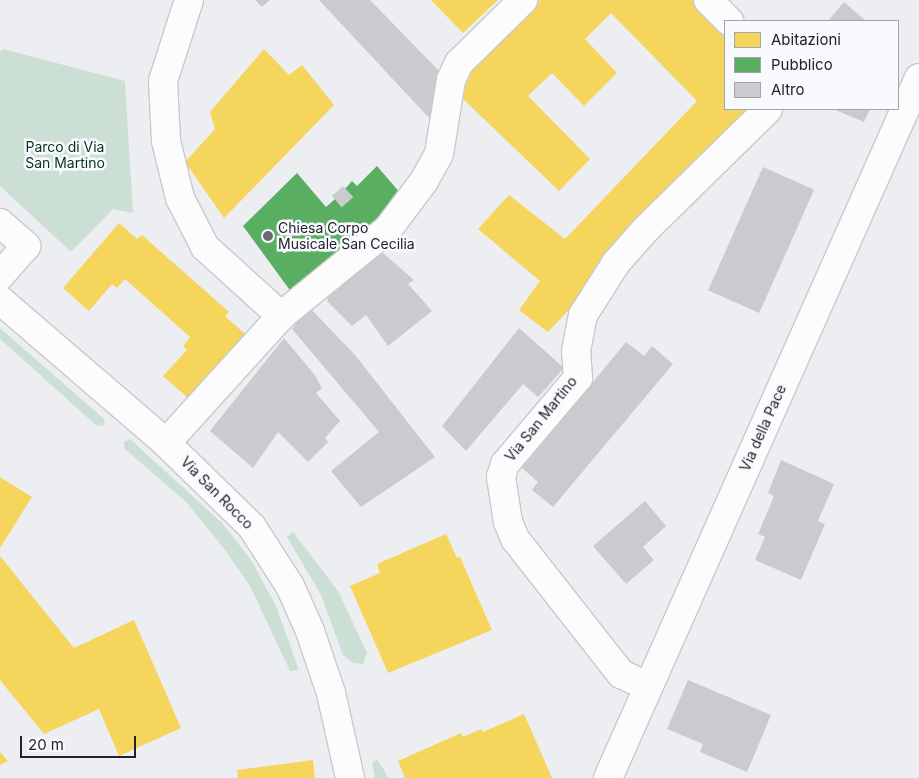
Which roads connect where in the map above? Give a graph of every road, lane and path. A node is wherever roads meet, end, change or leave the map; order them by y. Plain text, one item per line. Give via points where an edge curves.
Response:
1 (189, 0) edge
2 (523, 0) edge
3 (708, 0) edge
4 (728, 20) edge
5 (919, 78) edge
6 (767, 110) edge
7 (0, 223) edge
8 (0, 276) edge
9 (0, 300) edge
10 (281, 316) junction
11 (166, 443) junction
12 (647, 686) junction
13 (350, 778) edge
14 (608, 778) edge

1 - 10 street via 163,81 166,141 180,198 205,247
2 - 10 street via 459,63 450,80 439,154 388,229
3 - 4 street
5 - 12 street, Via della Pace
6 - 12 street, Via San Martino via 646,229 616,263 583,315 576,351 578,378 504,464 501,477 506,515 515,539 621,674
7 - 8 street via 26,246
9 - 11 street, Via San Rocco
10 - 11 street
11 - 13 street, Via San Rocco via 242,515 290,586 322,661
12 - 14 street, Via della Pace

